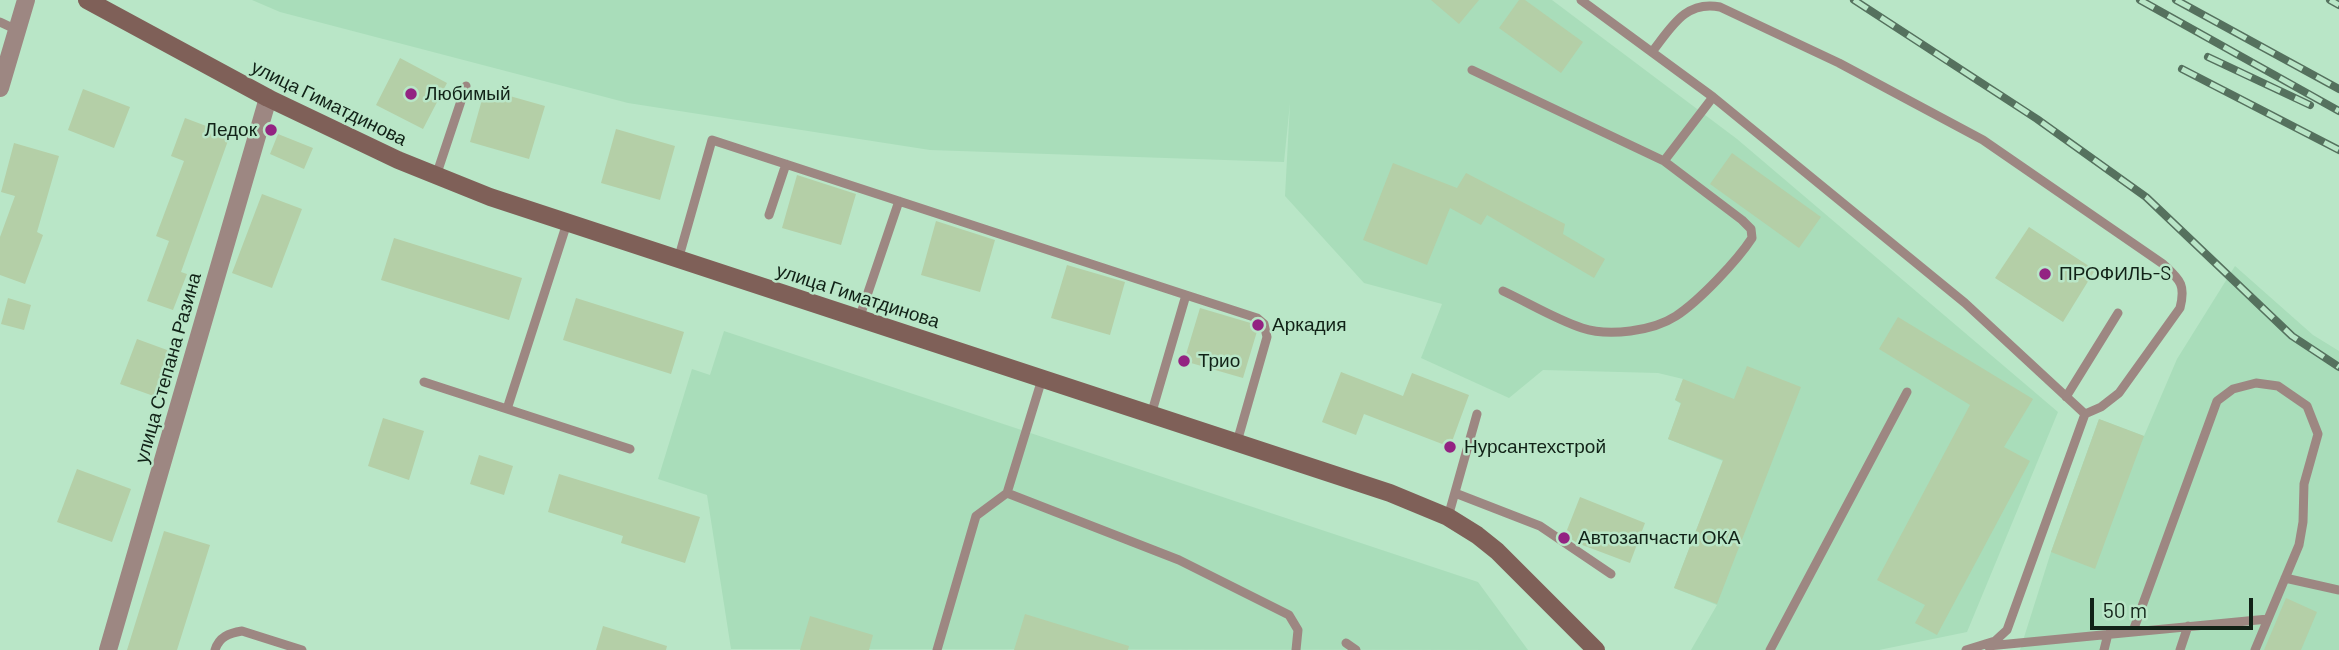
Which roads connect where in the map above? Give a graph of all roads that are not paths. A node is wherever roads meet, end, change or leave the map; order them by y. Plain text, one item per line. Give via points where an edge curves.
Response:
1 (26, 0) edge
2 (87, 0) edge
3 (1581, 0) edge
4 (0, 22) edge
5 (17, 30) junction
6 (1652, 52) junction
7 (1472, 70) dead end
8 (466, 86) dead end
9 (0, 88) edge
10 (1713, 97) junction
11 (268, 98) junction
12 (1664, 161) junction
13 (786, 164) junction
14 (436, 176) junction
15 (899, 201) junction
16 (769, 215) dead end
17 (567, 223) junction
18 (678, 260) junction
19 (1503, 291) dead end
20 (1186, 295) junction
21 (2118, 313) dead end
22 (859, 319) junction
23 (1042, 379) junction
24 (424, 382) dead end
25 (1907, 392) dead end
26 (2066, 397) junction
27 (507, 409) junction
28 (1477, 414) dead end
29 (2085, 414) junction
30 (1151, 415) junction
31 (1237, 443) junction
32 (630, 449) dead end
33 (1007, 493) junction
34 (1455, 493) junction
35 (1448, 517) junction
36 (1611, 574) dead end
37 (2285, 578) junction
38 (2339, 590) edge
39 (2268, 619) junction
40 (2188, 626) junction
41 (2133, 631) junction
42 (2108, 634) junction
43 (1346, 643) dead end
44 (2031, 646) edge
45 (1979, 647) junction
46 (108, 650) edge
47 (215, 650) edge
48 (302, 650) edge
49 (937, 650) edge
50 (1296, 650) edge
51 (1356, 650) edge
52 (1596, 650) edge
53 (1770, 650) edge
54 (1966, 650) edge
55 (2104, 650) edge
56 (2180, 650) edge
57 (2255, 650) edge

1 - 5 street
2 - 11 main road, улица Гиматдинова
3 - 6 lane
4 - 5 lane
5 - 9 street
6 - 10 lane
6 - 29 lane via 1683,12 1694,3 1707,2 1839,63 1983,140 2163,264 2180,280 2180,308 2119,393
7 - 12 lane
8 - 14 lane
10 - 12 lane
10 - 26 lane via 1965,303
11 - 14 main road, улица Гиматдинова
11 - 46 street, улица Степана Разина
12 - 19 lane via 1742,220 1752,238 1715,281 1676,316 1640,330 1583,328
13 - 15 lane
13 - 16 lane
13 - 18 lane via 712,140
14 - 17 main road, улица Гиматдинова
15 - 20 lane
15 - 22 lane
17 - 18 main road, улица Гиматдинова
17 - 27 lane
18 - 22 main road, улица Гиматдинова
20 - 30 lane
20 - 31 lane via 1257,318 1266,329
21 - 26 lane
22 - 23 main road, улица Гиматдинова
23 - 30 main road, улица Гиматдинова
23 - 33 lane
24 - 27 lane
25 - 53 lane
26 - 29 lane
27 - 32 lane
28 - 34 lane
29 - 45 lane via 2015,613 2007,630
30 - 31 main road, улица Гиматдинова
31 - 35 main road, улица Гиматдинова
33 - 49 lane via 976,516
33 - 50 lane via 1179,560 1289,615 1298,631
34 - 35 lane
34 - 36 lane via 1540,526
35 - 52 main road, улица Гиматдинова via 1497,551
37 - 38 lane
37 - 39 lane
37 - 41 lane via 2301,535 2304,484 2318,434 2307,406 2278,386 2256,383 2234,389 2217,401
39 - 40 lane
39 - 57 lane
40 - 41 lane
40 - 56 lane
41 - 42 lane
42 - 44 lane
42 - 55 lane
43 - 51 lane
44 - 45 lane
45 - 54 lane
47 - 48 lane via 223,637 242,631

